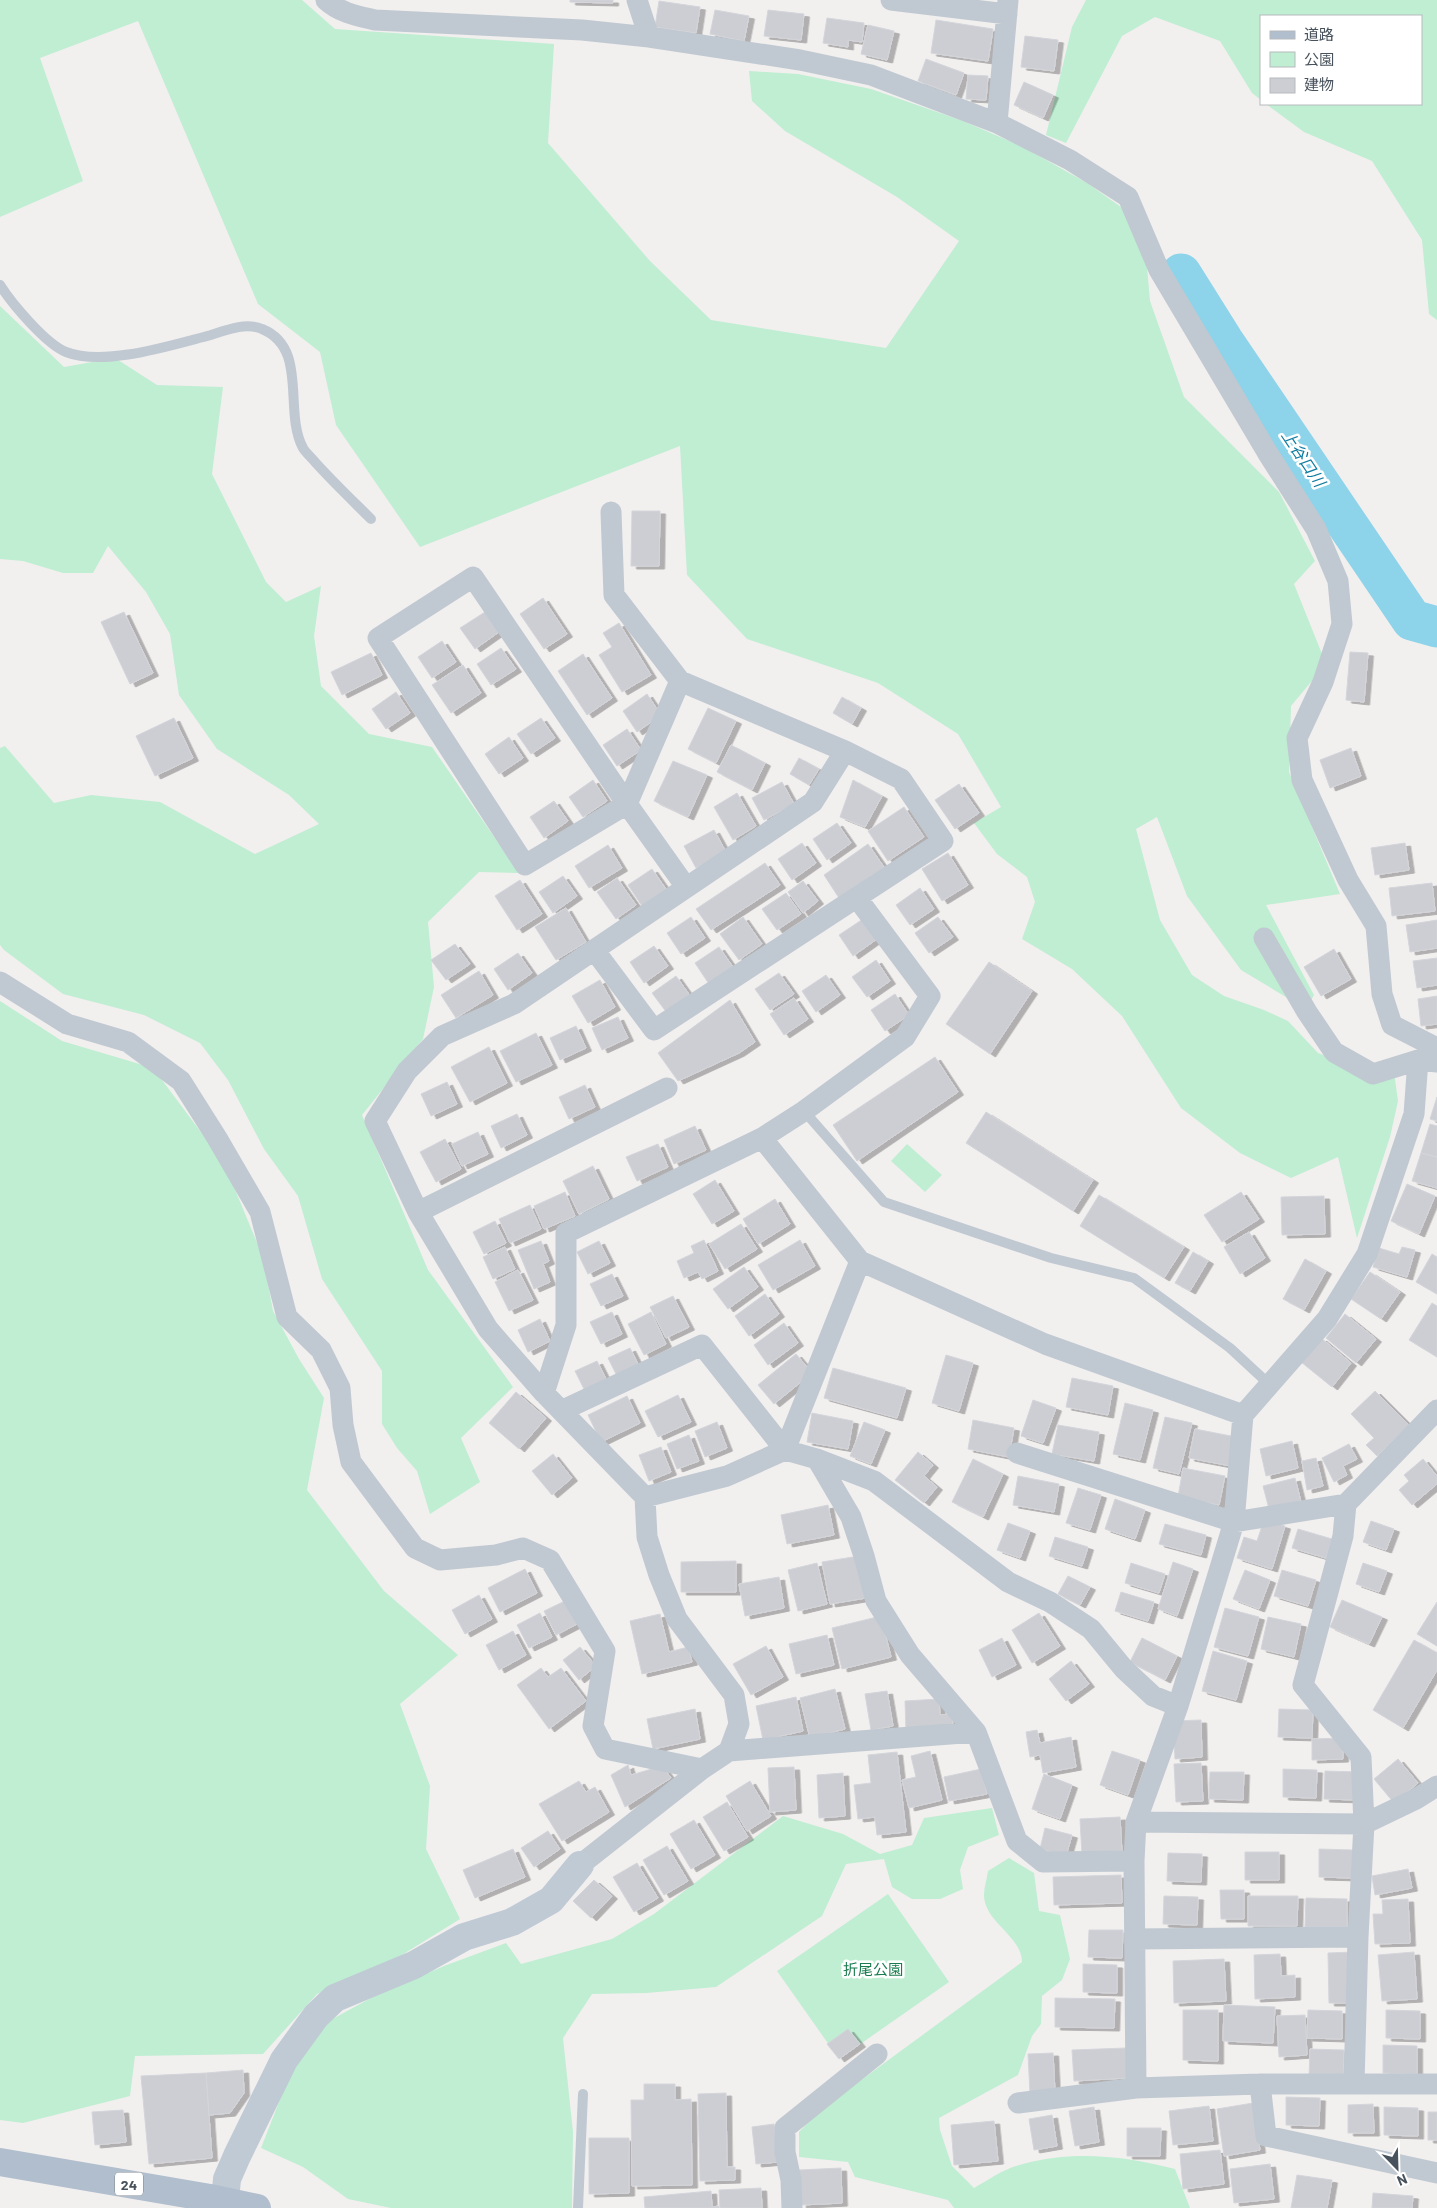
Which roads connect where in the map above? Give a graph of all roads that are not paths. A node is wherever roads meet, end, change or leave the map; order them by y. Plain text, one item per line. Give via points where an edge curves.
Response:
1 (326, 0) edge
2 (637, 0) edge
3 (891, 0) edge
4 (1008, 7) edge
5 (649, 37) junction
6 (997, 122) junction
7 (0, 285) edge
8 (611, 512) dead end
9 (371, 519) dead end
10 (680, 681) junction
11 (845, 751) junction
12 (627, 804) junction
13 (686, 887) junction
14 (857, 898) junction
15 (1264, 938) dead end
16 (595, 951) junction
17 (0, 982) edge
18 (1437, 1048) edge
19 (1427, 1061) edge
20 (667, 1088) dead end
21 (804, 1111) junction
22 (762, 1138) junction
23 (418, 1212) junction
24 (860, 1261) junction
25 (1270, 1385) junction
26 (544, 1393) junction
27 (563, 1410) junction
28 (1437, 1410) edge
29 (1243, 1415) junction
30 (785, 1450) junction
31 (1018, 1453) dead end
32 (817, 1459) junction
33 (645, 1497) junction
34 (1346, 1504) junction
35 (1234, 1522) junction
36 (1178, 1706) junction
37 (976, 1732) junction
38 (729, 1751) junction
39 (702, 1769) junction
40 (1437, 1786) edge
41 (1136, 1822) junction
42 (1364, 1824) junction
43 (1134, 1861) junction
44 (580, 1865) joint
45 (1358, 1937) junction
46 (1135, 1939) junction
47 (877, 2054) dead end
48 (1260, 2084) junction
49 (1354, 2084) junction
50 (1437, 2084) edge
51 (1136, 2088) junction
52 (583, 2094) dead end
53 (1018, 2103) dead end
54 (0, 2162) edge
55 (1437, 2173) edge
56 (225, 2201) junction
57 (257, 2208) edge
58 (578, 2208) edge
59 (792, 2208) edge

1 - 5 street via 334,7 375,20 582,30
2 - 5 street
3 - 4 street
4 - 6 street
5 - 6 street via 871,74
6 - 18 street via 1070,160 1128,197 1159,270 1266,452 1316,529 1338,581 1342,624 1323,682 1297,738 1302,780 1348,880 1376,926 1382,994 1392,1025
7 - 9 lane via 8,298 50,342 66,352 88,357 139,354 238,327 260,328 273,334 284,345 290,359 294,422 303,448
8 - 10 street via 614,595
10 - 11 street
10 - 12 street
11 - 13 street via 813,802
11 - 14 street via 900,780 943,841
12 - 12 street via 525,865 378,638 473,577
12 - 13 street
13 - 16 street
14 - 16 street via 654,1030
14 - 21 street via 930,996 905,1037
15 - 19 street via 1334,1052 1373,1074
16 - 23 street via 514,1004 442,1036 407,1071 375,1121
17 - 39 street via 67,1024 128,1042 181,1081 260,1212 286,1317 321,1350 340,1388 343,1425 352,1462 415,1548 440,1560 496,1555 523,1548 550,1560 604,1650 593,1726 606,1749
19 - 25 street via 1414,1114 1367,1254 1327,1319
20 - 23 street
21 - 22 street
21 - 25 lane via 884,1202 1051,1258 1134,1278 1230,1348
22 - 24 street
22 - 26 street via 566,1233 566,1325
23 - 26 street via 488,1330
24 - 29 street via 1046,1344
24 - 30 street
25 - 29 street
26 - 27 street
27 - 30 street via 702,1345
27 - 33 street
28 - 34 street
29 - 35 street
30 - 32 street
30 - 33 street via 727,1476
31 - 35 street
32 - 36 street via 874,1481 1008,1582 1050,1602 1091,1629 1124,1669 1153,1696
32 - 37 street via 851,1517 876,1601 910,1655
33 - 38 street via 647,1537 677,1619 734,1695 739,1724
34 - 35 street
34 - 42 street via 1343,1536 1303,1685 1361,1757
35 - 36 street
36 - 41 street
37 - 38 street
37 - 43 street via 1017,1842 1042,1862
38 - 39 street
39 - 44 street
40 - 42 street
41 - 42 street
41 - 43 street
42 - 45 street
43 - 46 street
44 - 56 street via 551,1900 512,1922 464,1937 414,1965 336,1998 316,2016 284,2060 230,2171
45 - 46 street
45 - 49 street
46 - 51 street
47 - 59 street via 785,2128
48 - 49 street
48 - 51 street
48 - 55 street via 1266,2136
49 - 50 street
51 - 53 street
52 - 58 lane
54 - 56 main road, 24
56 - 57 main road, 24

